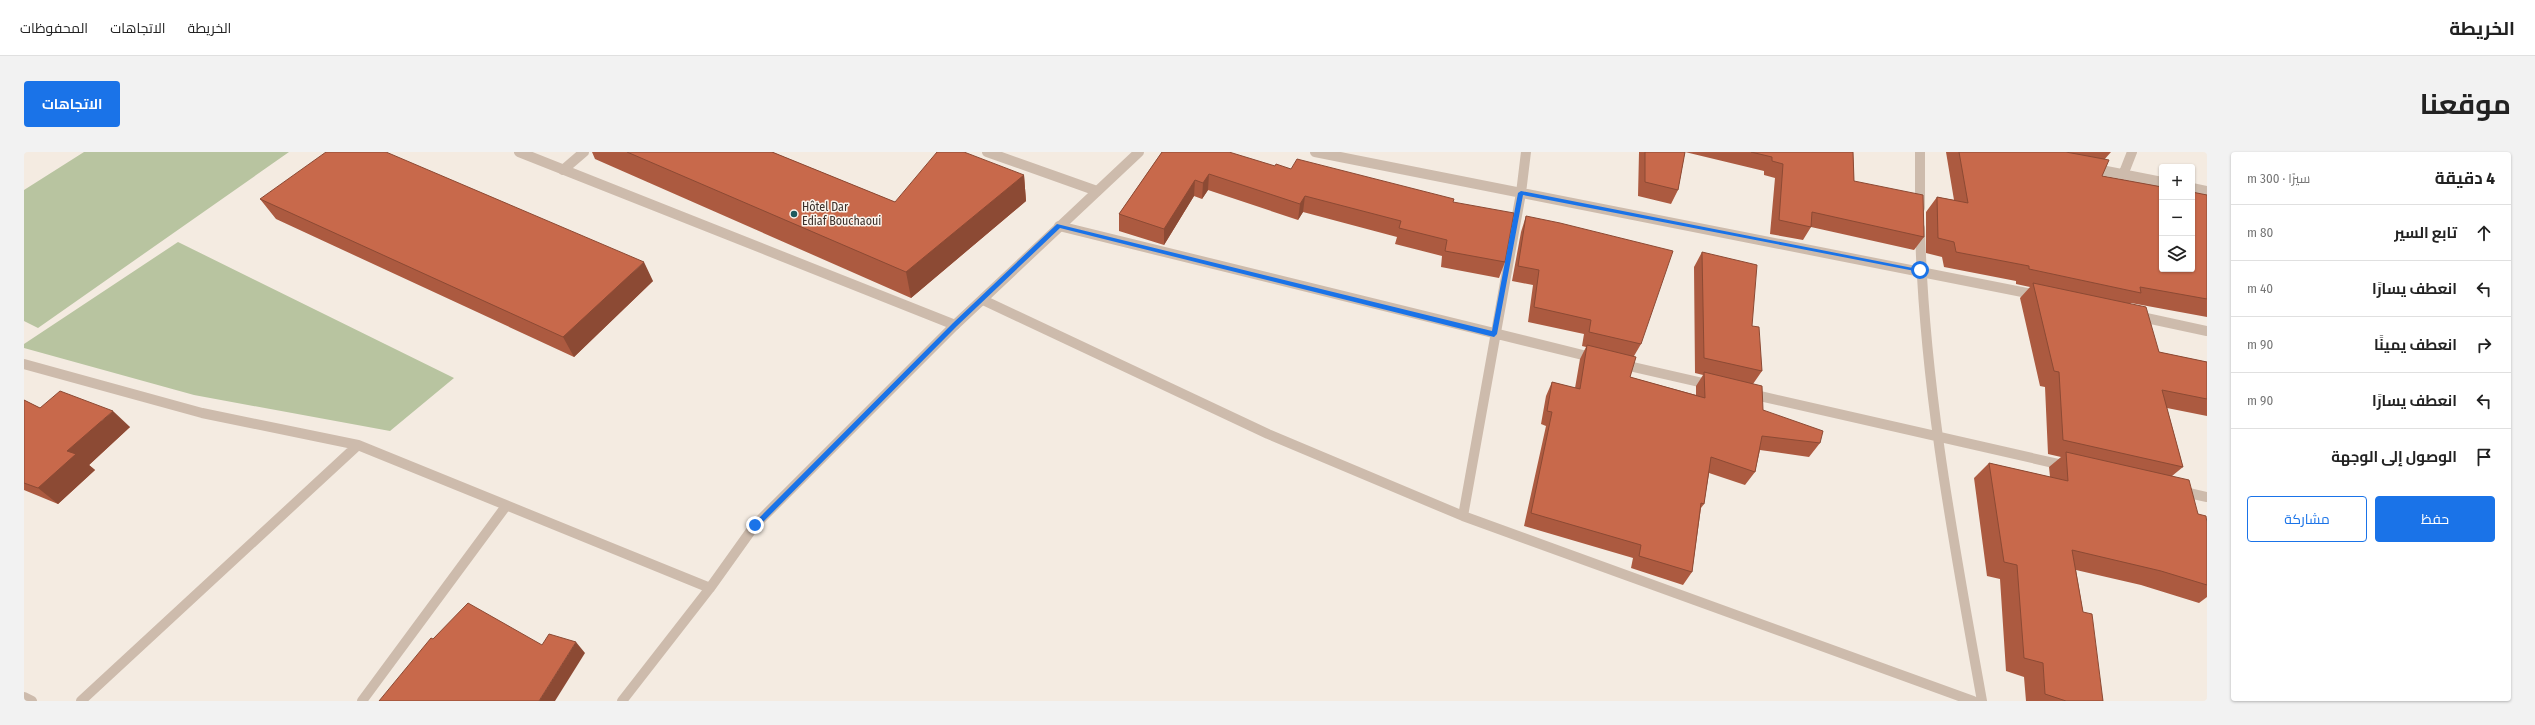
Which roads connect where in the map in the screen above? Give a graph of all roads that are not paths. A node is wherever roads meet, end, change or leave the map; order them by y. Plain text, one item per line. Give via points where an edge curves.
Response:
1 (519, 152) edge
2 (584, 152) edge
3 (987, 152) edge
4 (1139, 152) edge
5 (1315, 152) edge
6 (1526, 152) edge
7 (1920, 152) edge
8 (2132, 152) edge
9 (2078, 166) edge
10 (563, 170) junction
11 (2123, 175) junction
12 (2159, 181) edge
13 (2195, 189) edge
14 (1097, 191) junction
15 (2207, 191) edge
16 (1521, 193) junction
17 (1059, 226) junction
18 (1920, 270) junction
19 (2044, 297) edge
20 (983, 300) junction
21 (2130, 315) edge
22 (955, 325) junction
23 (2207, 331) edge
24 (1494, 334) junction
25 (24, 364) edge
26 (1720, 387) edge
27 (1743, 392) edge
28 (1937, 438) junction
29 (358, 445) junction
30 (2076, 468) edge
31 (2168, 488) edge
32 (2207, 497) edge
33 (506, 506) junction
34 (1463, 516) junction
35 (710, 588) junction
36 (24, 697) edge
37 (32, 701) edge
38 (81, 701) edge
39 (362, 701) edge
40 (622, 701) edge
41 (1973, 701) edge
42 (1982, 701) edge

1 - 10 street
2 - 10 street
3 - 14 street
4 - 14 street
5 - 16 street
6 - 16 street
7 - 18 street
8 - 11 street
9 - 11 street
10 - 22 street
11 - 12 street
13 - 15 street
14 - 17 street
16 - 18 street
16 - 24 street
17 - 20 street
17 - 24 street
18 - 19 street
18 - 28 street
20 - 22 street
20 - 34 street via 1268,434
21 - 23 street
22 - 35 street via 755,525
24 - 26 street
24 - 34 street
25 - 29 street via 202,413
27 - 28 street
28 - 30 street
28 - 42 street
29 - 33 street
29 - 38 street
31 - 32 street
33 - 35 street
33 - 39 street
34 - 41 street
35 - 40 street
36 - 37 street

